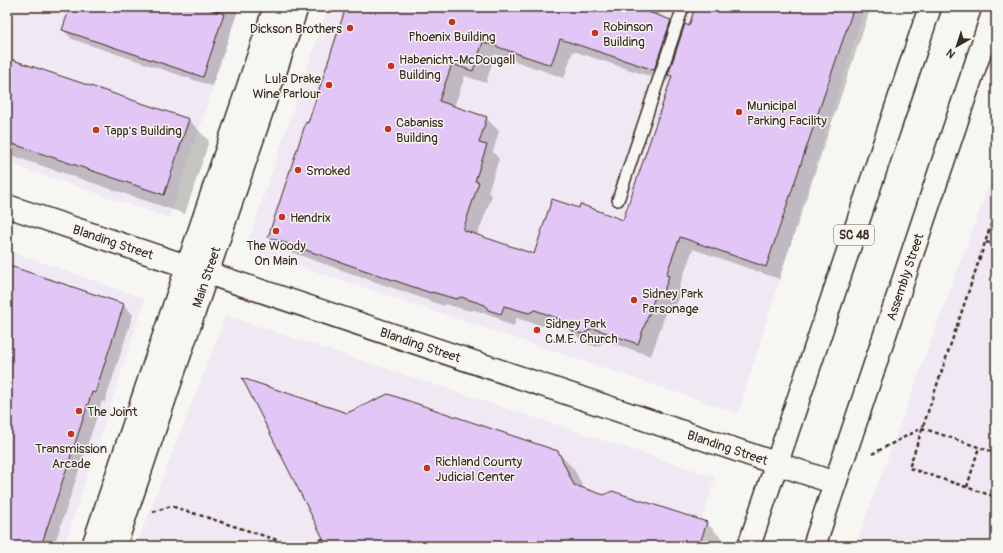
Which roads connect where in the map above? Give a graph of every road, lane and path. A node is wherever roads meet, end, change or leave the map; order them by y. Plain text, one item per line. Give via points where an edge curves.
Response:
1 (275, 7) edge
2 (297, 7) edge
3 (683, 7) edge
4 (930, 7) edge
5 (995, 7) edge
6 (618, 200) dead end
7 (7, 206) edge
8 (996, 210) edge
9 (986, 242) junction
10 (996, 245) edge
11 (197, 270) junction
12 (922, 428) junction
13 (979, 447) junction
14 (996, 453) edge
15 (872, 454) dead end
16 (777, 463) junction
17 (835, 483) junction
18 (967, 487) junction
19 (996, 497) edge
20 (152, 512) dead end
21 (323, 539) dead end
22 (93, 546) edge
23 (115, 546) edge
24 (296, 546) edge
25 (300, 546) edge
26 (749, 546) edge
27 (814, 546) edge

1 - 11 main road, Main Street
2 - 11 main road, Main Street
3 - 6 lane
4 - 16 main road, SC 48
5 - 17 main road, Assembly Street
7 - 11 main road, Blanding Street
8 - 9 path
9 - 10 path
9 - 12 path
11 - 16 main road, Blanding Street
11 - 22 main road, Main Street
11 - 23 main road, Main Street
12 - 13 path
12 - 15 path
12 - 18 path via 909,468
13 - 14 path
13 - 18 path
16 - 17 main road, Blanding Street
16 - 26 main road, SC 48
17 - 27 main road, Assembly Street
18 - 19 path
20 - 24 path via 171,506
21 - 25 path

